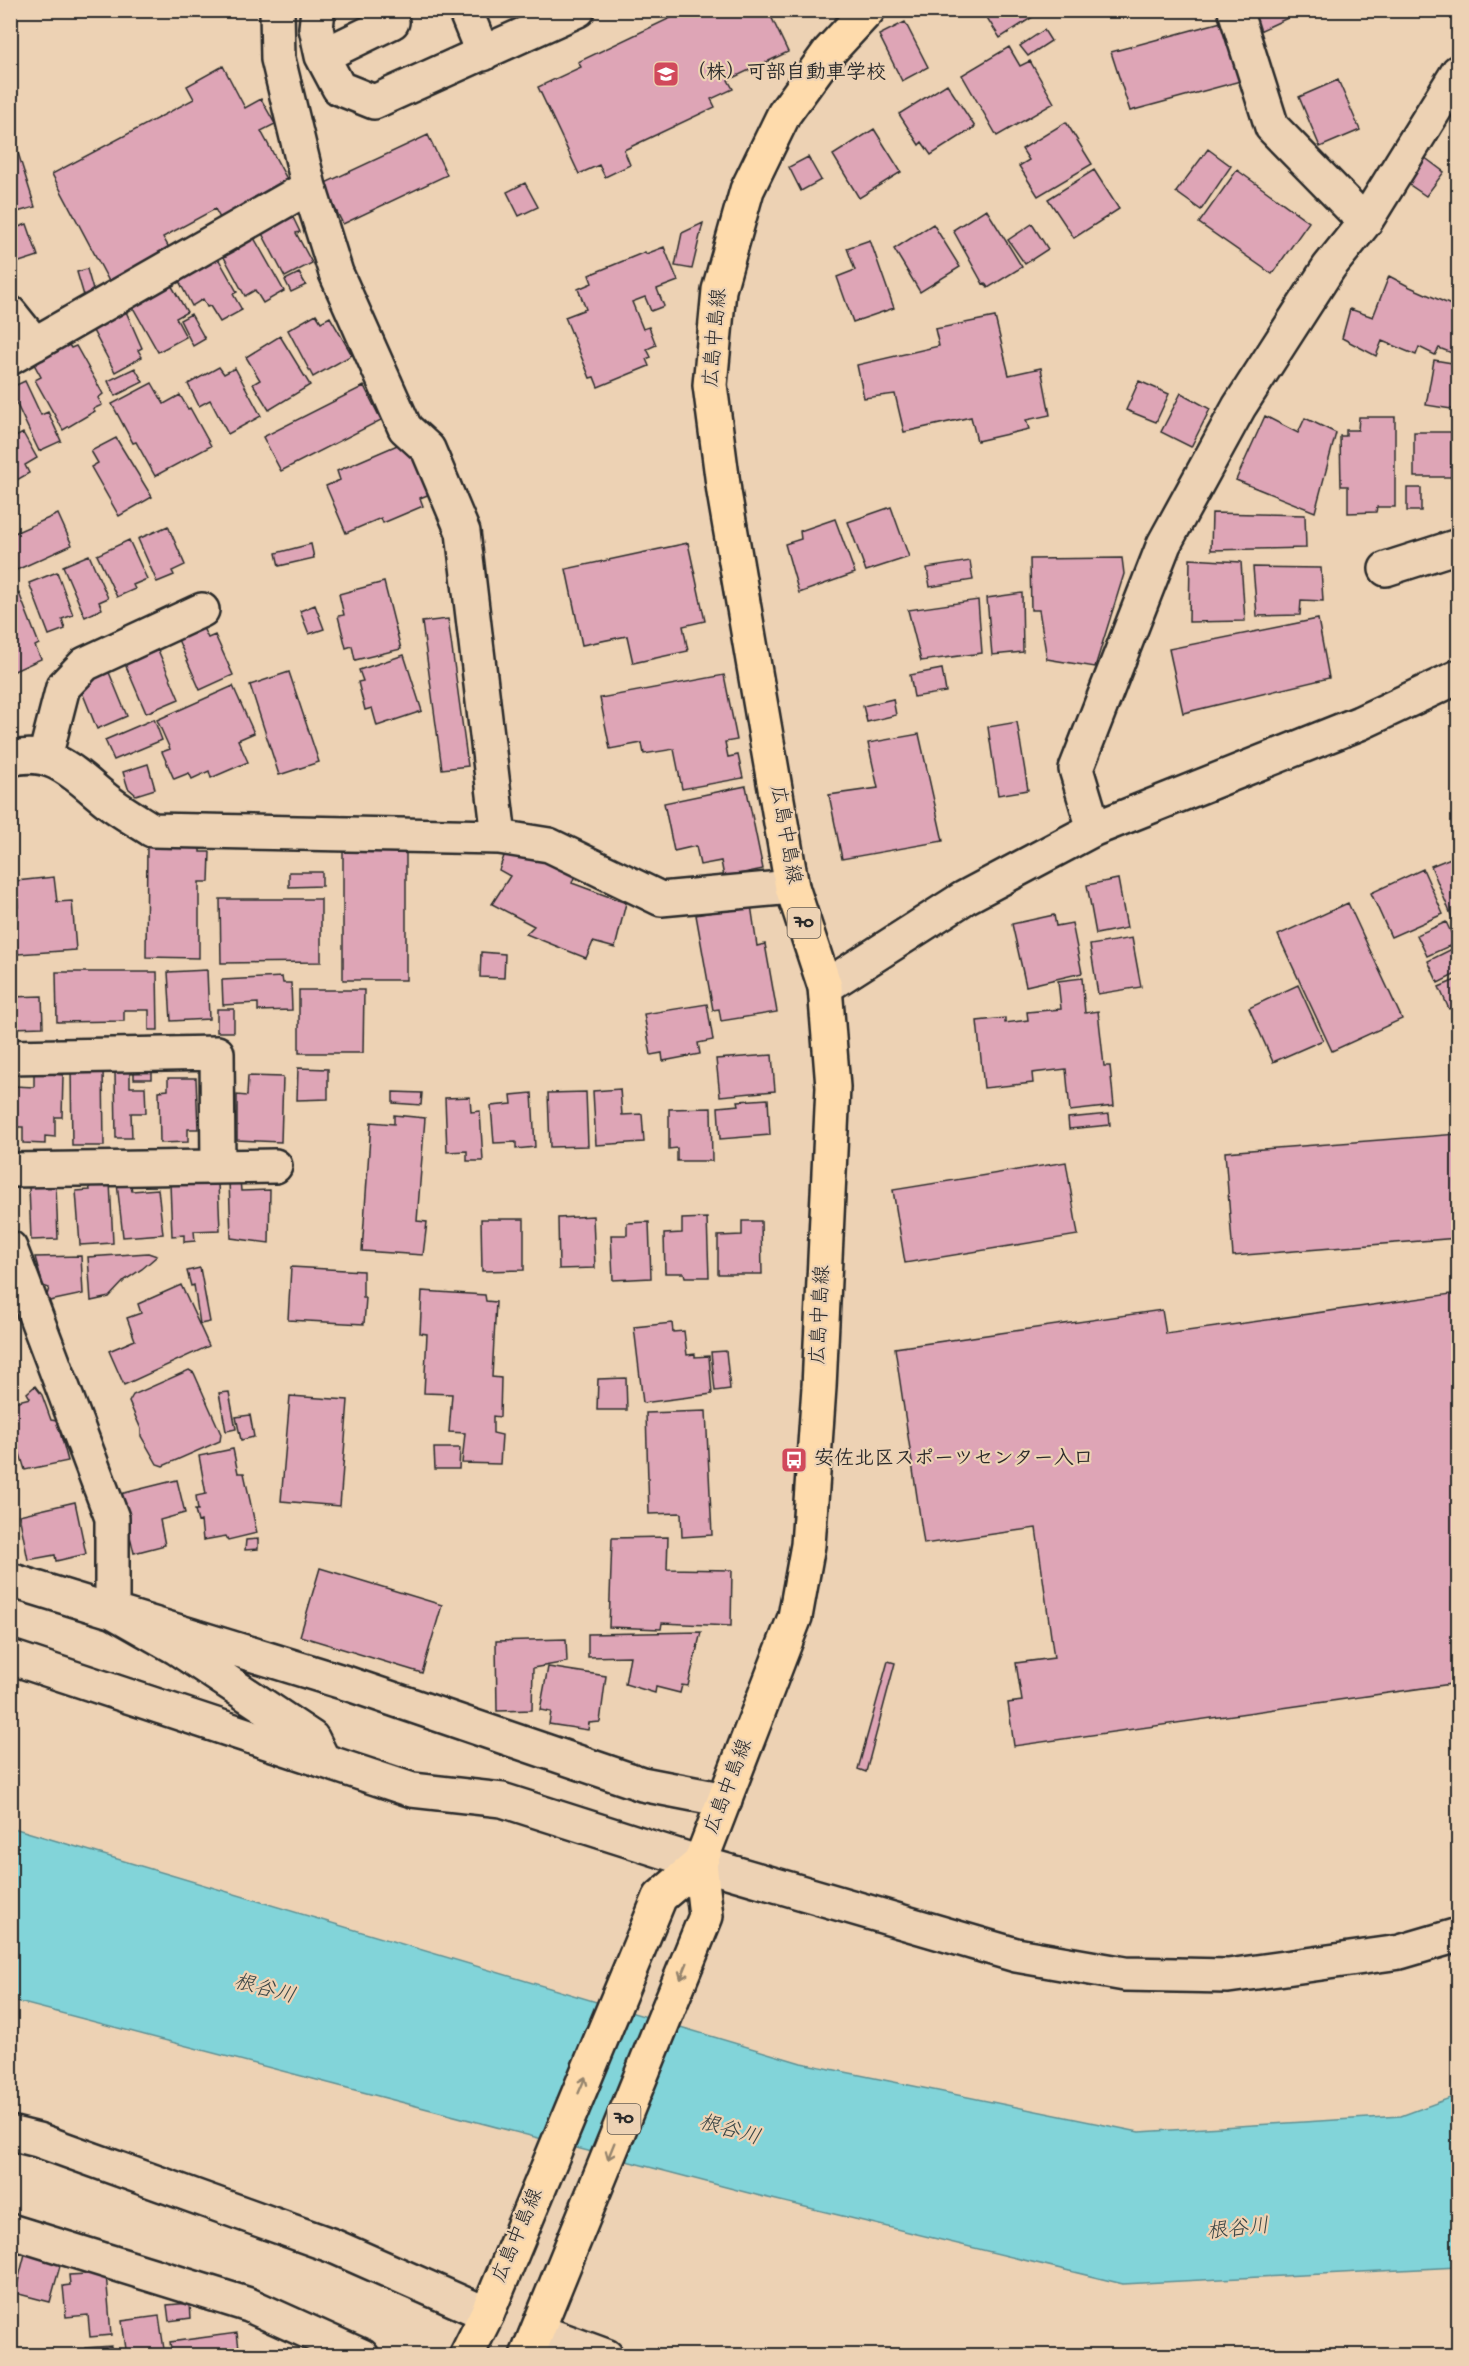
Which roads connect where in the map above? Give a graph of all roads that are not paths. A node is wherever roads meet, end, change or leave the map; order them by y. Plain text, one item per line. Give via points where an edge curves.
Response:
1 (277, 10) edge
2 (318, 10) edge
3 (387, 10) edge
4 (465, 10) edge
5 (578, 10) edge
6 (868, 10) edge
7 (1235, 10) edge
8 (483, 54) junction
9 (322, 57) junction
10 (1458, 72) edge
11 (309, 187) junction
12 (1365, 222) junction
13 (10, 313) edge
14 (23, 351) edge
15 (1458, 546) edge
16 (1386, 569) dead end
17 (202, 610) dead end
18 (1458, 677) edge
19 (45, 757) junction
20 (10, 759) edge
21 (1094, 829) junction
22 (499, 837) junction
23 (792, 887) junction
24 (825, 987) junction
25 (10, 1057) edge
26 (275, 1166) dead end
27 (218, 1167) junction
28 (10, 1170) edge
29 (10, 1248) edge
30 (10, 1580) edge
31 (112, 1611) junction
32 (10, 1657) edge
33 (323, 1761) junction
34 (725, 1800) junction
35 (700, 1863) junction
36 (1458, 1935) edge
37 (10, 2133) edge
38 (10, 2231) edge
39 (490, 2304) junction
40 (535, 2336) edge
41 (362, 2355) edge
42 (466, 2355) edge
43 (606, 2355) edge

1 - 11 street via 278,59
2 - 9 street via 316,28
3 - 9 street via 392,22
4 - 8 street
5 - 8 street
6 - 23 main road, 広島中島線 / 70 via 829,52 784,114 747,190 719,290 710,386 724,492
7 - 12 street via 1272,127
8 - 9 street via 374,102 339,88
10 - 12 street
11 - 14 street
11 - 22 street via 336,273 405,428 428,449 463,532
12 - 21 street via 1329,267 1239,407 1164,544 1076,769
13 - 14 street
15 - 16 street
17 - 19 street via 85,664 63,687
18 - 21 street via 1360,723
19 - 20 street via 25,755
19 - 22 street via 63,765 111,804 153,830
21 - 24 street via 964,898
22 - 23 street via 549,845 661,899
23 - 24 main road, 広島中島線 / 70
24 - 34 main road, 広島中島線 / 70 via 833,1087 808,1545 795,1617
25 - 27 street via 217,1053
26 - 27 street
27 - 28 street
29 - 31 street via 112,1518
30 - 31 street
31 - 33 street via 177,1648 312,1738
31 - 34 street via 349,1684 642,1784
32 - 33 street
33 - 35 street via 412,1791 502,1800
34 - 35 main road, 広島中島線 / 70
35 - 36 street via 1016,1955 1125,1974 1228,1976 1400,1952
39 -> 35 main road, 広島中島線 / 70 via 660,1897
35 -> 40 main road, 広島中島線 / 70 via 706,1916
37 - 39 street
38 - 41 street via 249,2305
39 - 42 main road, 広島中島線 / 70
40 - 43 street

